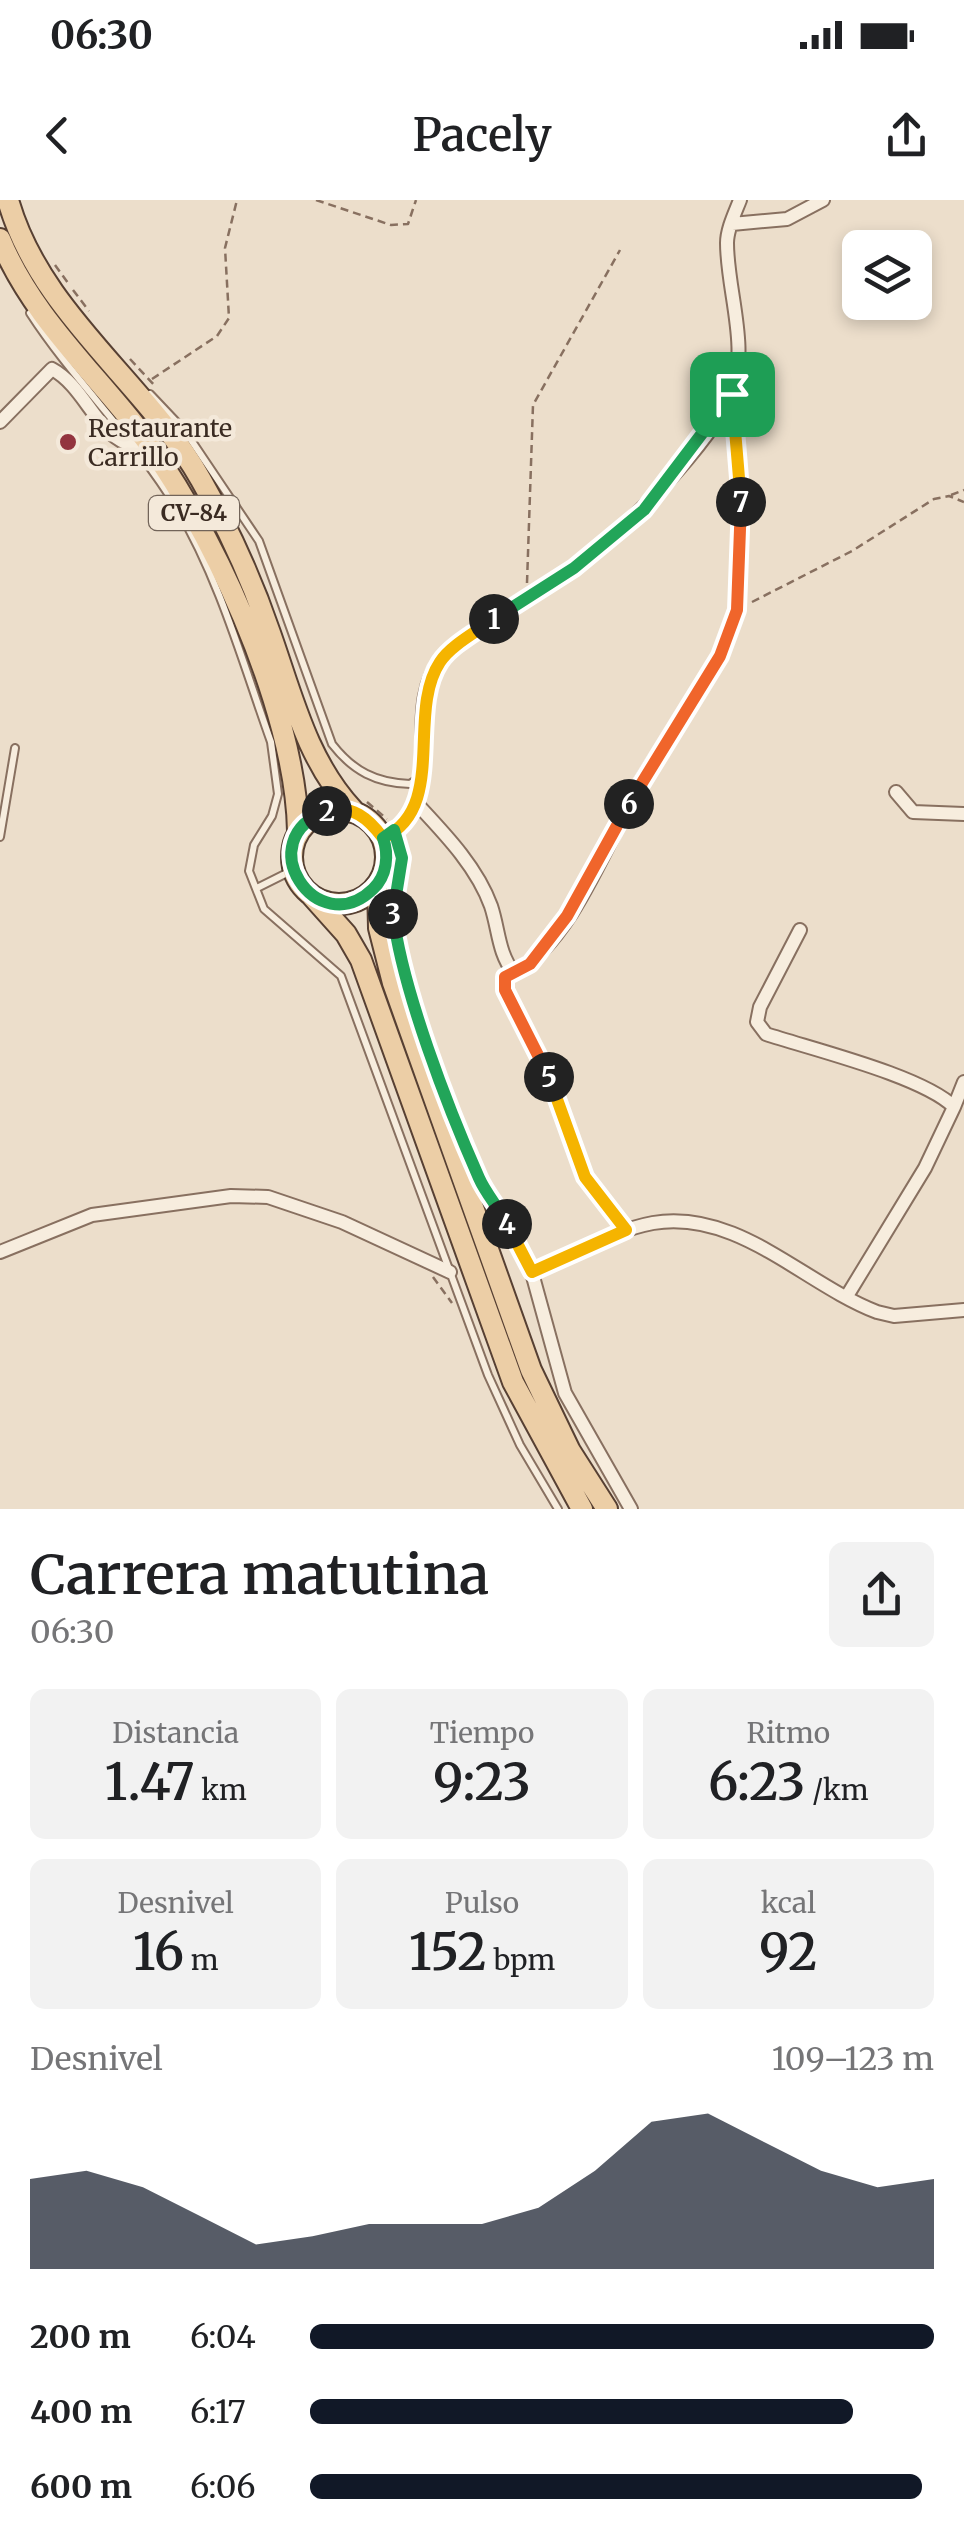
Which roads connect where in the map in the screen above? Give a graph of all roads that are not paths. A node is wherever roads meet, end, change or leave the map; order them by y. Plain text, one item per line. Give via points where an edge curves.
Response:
1 (740, 200) edge
2 (824, 200) edge
3 (8, 203) edge
4 (732, 224) junction
5 (1, 241) edge
6 (732, 394) junction
7 (0, 422) edge
8 (136, 447) junction
9 (15, 748) dead end
10 (420, 777) junction
11 (896, 792) dead end
12 (357, 804) junction
13 (417, 804) junction
14 (964, 814) edge
15 (298, 831) junction
16 (389, 834) junction
17 (0, 837) edge
18 (293, 870) junction
19 (378, 884) junction
20 (257, 888) junction
21 (312, 896) junction
22 (800, 930) dead end
23 (964, 1082) edge
24 (954, 1107) junction
25 (481, 1182) dead end
26 (0, 1252) edge
27 (450, 1272) junction
28 (532, 1272) junction
29 (847, 1296) junction
30 (964, 1310) edge
31 (558, 1509) edge
32 (582, 1509) edge
33 (608, 1509) edge
34 (631, 1509) edge

1 - 4 street
2 - 4 street via 786,219
3 - 10 lane via 80,314 186,431 259,541 332,744 368,776 410,784
3 - 12 main road, CV-84 via 78,327 199,475 251,583 317,763
4 - 6 street via 726,239 738,352
5 - 8 lane via 8,274 43,333
5 - 15 main road, CV-84 via 44,318 133,423 208,539 282,729
6 - 10 street via 644,510 574,568 527,594 440,660 427,692
6 - 13 street via 742,482 737,610 688,714 641,781 585,889 530,964 514,973 474,874
7 - 8 street via 52,369 66,376 114,438
8 - 20 lane via 200,554 271,742 278,794 250,856
9 - 17 lane
10 - 13 street
11 - 14 street via 913,812
12 - 15 main road via 312,817
12 - 16 main road, CV-84
13 - 16 street
15 - 18 main road, CV-84
16 - 19 main road
18 - 20 lane
18 - 21 main road
19 - 21 main road via 344,904
19 - 33 main road via 379,928 393,982 531,1370 570,1451
20 - 27 lane via 264,908 341,976
21 - 32 main road via 361,960 514,1382
22 - 24 street via 760,1007 757,1022 766,1034 944,1097
23 - 24 street
24 - 29 street
25 - 28 street
26 - 27 street via 92,1216 268,1197 342,1222
27 - 31 lane via 496,1392
28 - 29 street via 626,1230 680,1222 763,1249
28 - 34 street via 565,1393
29 - 30 street via 894,1316

